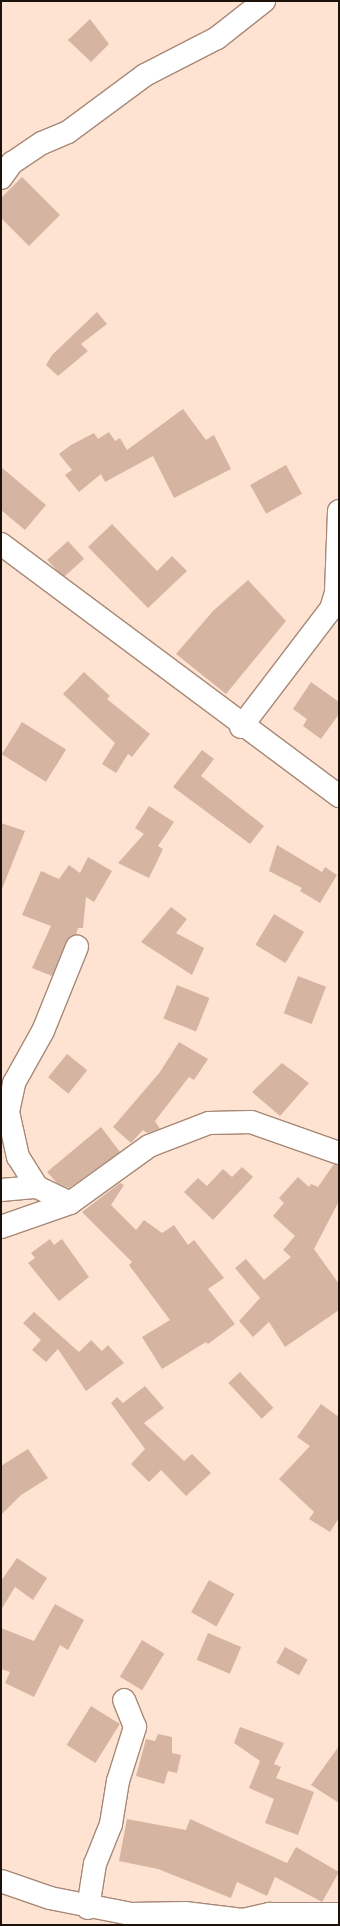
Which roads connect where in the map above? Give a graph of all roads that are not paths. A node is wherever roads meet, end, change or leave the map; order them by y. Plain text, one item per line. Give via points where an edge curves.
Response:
1 (264, 1) edge
2 (1, 178) edge
3 (339, 511) edge
4 (1, 544) edge
5 (241, 727) junction
6 (339, 796) edge
7 (77, 947) dead end
8 (339, 1153) edge
9 (38, 1187) junction
10 (1, 1190) edge
11 (70, 1203) junction
12 (1, 1227) edge
13 (124, 1700) dead end
14 (1, 1881) edge
15 (88, 1908) junction
16 (339, 1914) edge

1 - 2 street via 217,38 145,75 68,132 42,143 12,163
3 - 5 street via 336,593 331,609
4 - 5 street
5 - 6 street
7 - 9 street via 43,1031 14,1083 8,1112 18,1157
8 - 11 street via 251,1122 209,1123 149,1146
9 - 10 street
9 - 11 street
11 - 12 street
13 - 15 street via 135,1727 118,1781 111,1824 95,1864
14 - 15 street
15 - 16 street via 130,1914 185,1913 243,1920 270,1914

